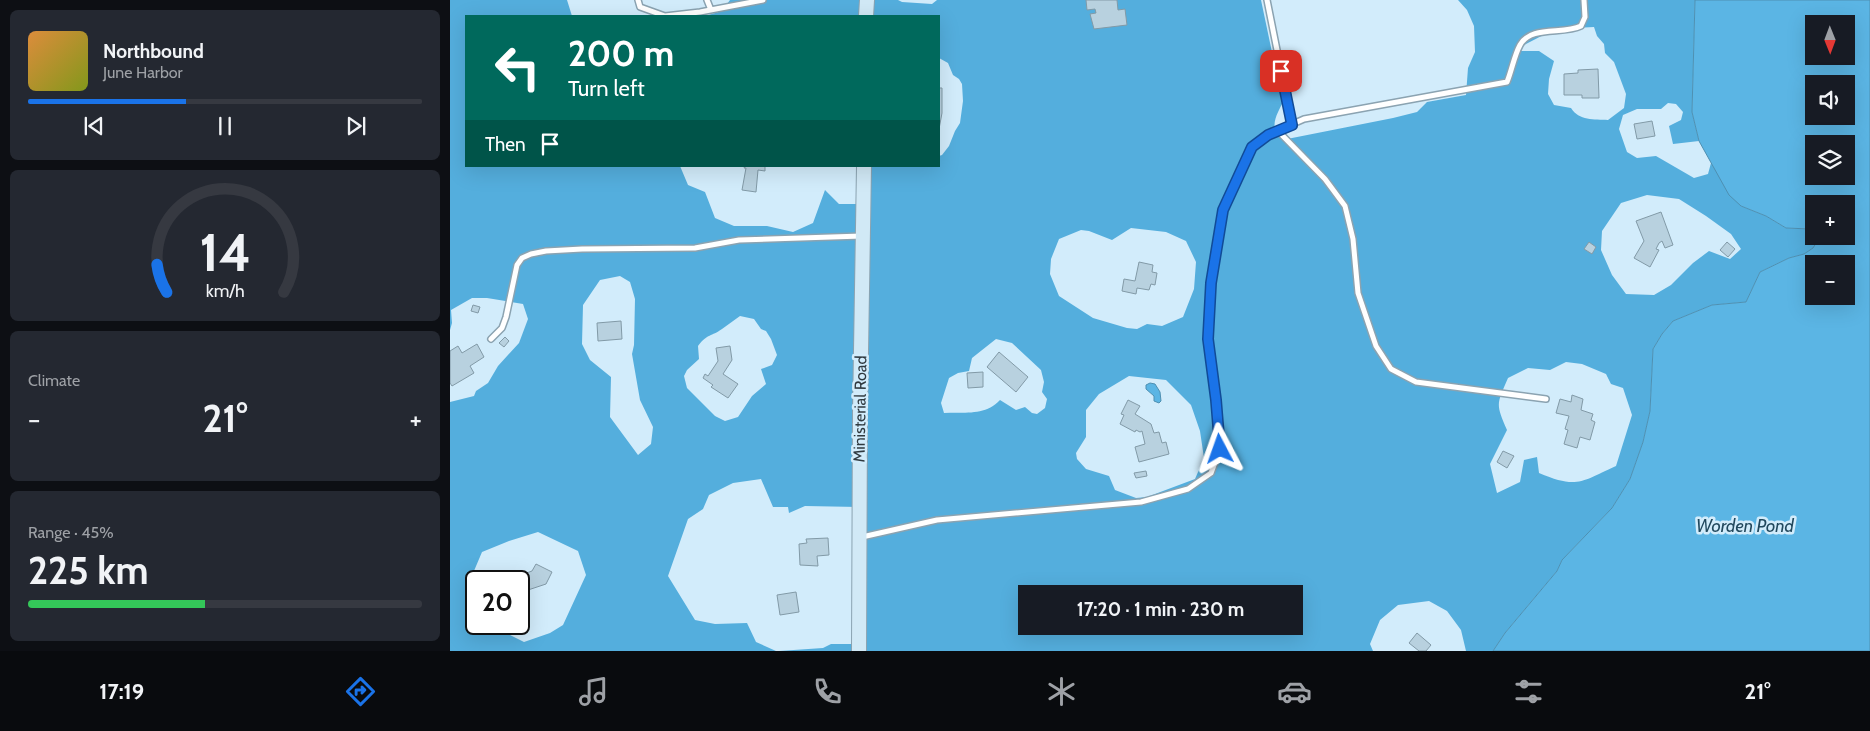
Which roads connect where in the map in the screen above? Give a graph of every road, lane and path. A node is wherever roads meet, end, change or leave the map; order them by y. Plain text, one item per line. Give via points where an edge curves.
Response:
1 (638, 0) edge
2 (707, 0) edge
3 (763, 0) edge
4 (867, 0) edge
5 (1266, 0) edge
6 (1584, 0) edge
7 (711, 10) junction
8 (663, 15) edge
9 (674, 15) edge
10 (866, 15) edge
11 (1292, 125) junction
12 (1278, 131) junction
13 (864, 167) edge
14 (863, 236) junction
15 (491, 339) dead end
16 (1546, 399) dead end
17 (859, 537) junction
18 (858, 651) edge

1 - 8 lane via 640,7
2 - 7 lane
3 - 7 lane
4 - 10 main road
5 - 11 lane
6 - 11 lane via 1585,17 1581,26 1532,34 1525,39 1507,82 1312,118
7 - 9 lane
11 - 12 lane
12 - 16 lane via 1325,179 1345,206 1353,240 1358,293 1376,346 1391,369 1416,382
12 - 17 lane via 1252,147 1223,210 1211,283 1208,339 1220,449 1211,473 1188,489 1140,502 937,520
13 - 14 main road, Ministerial Road
14 - 15 lane via 739,240 695,248 582,249 531,254 517,265 506,317 502,328
14 - 17 main road, Ministerial Road
17 - 18 main road, Ministerial Road

